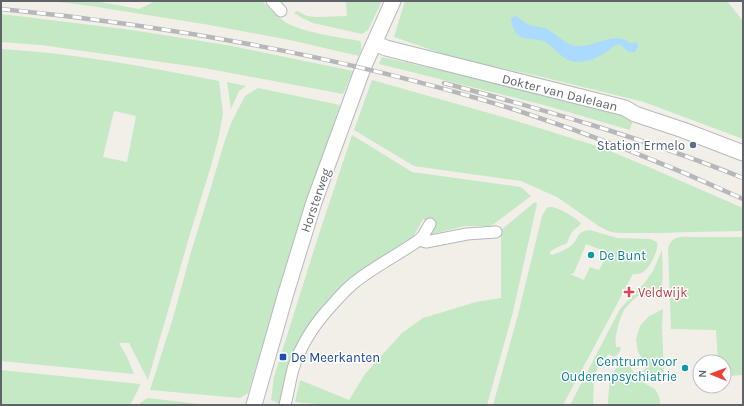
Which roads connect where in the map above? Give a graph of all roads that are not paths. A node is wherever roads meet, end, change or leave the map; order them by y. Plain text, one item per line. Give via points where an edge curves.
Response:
1 (272, 1) edge
2 (393, 1) edge
3 (281, 11) dead end
4 (374, 43) junction
5 (743, 153) edge
6 (430, 224) dead end
7 (496, 232) dead end
8 (419, 240) junction
9 (254, 405) edge
10 (285, 405) edge

1 - 3 street
2 - 4 main road, Horsterweg
4 - 5 main road, Dokter van Dalelaan via 625,108 635,114
4 - 9 main road, Horsterweg via 349,103 308,222
6 - 8 street
7 - 8 street via 467,234 426,242
8 - 10 street via 354,283 317,322 299,354

